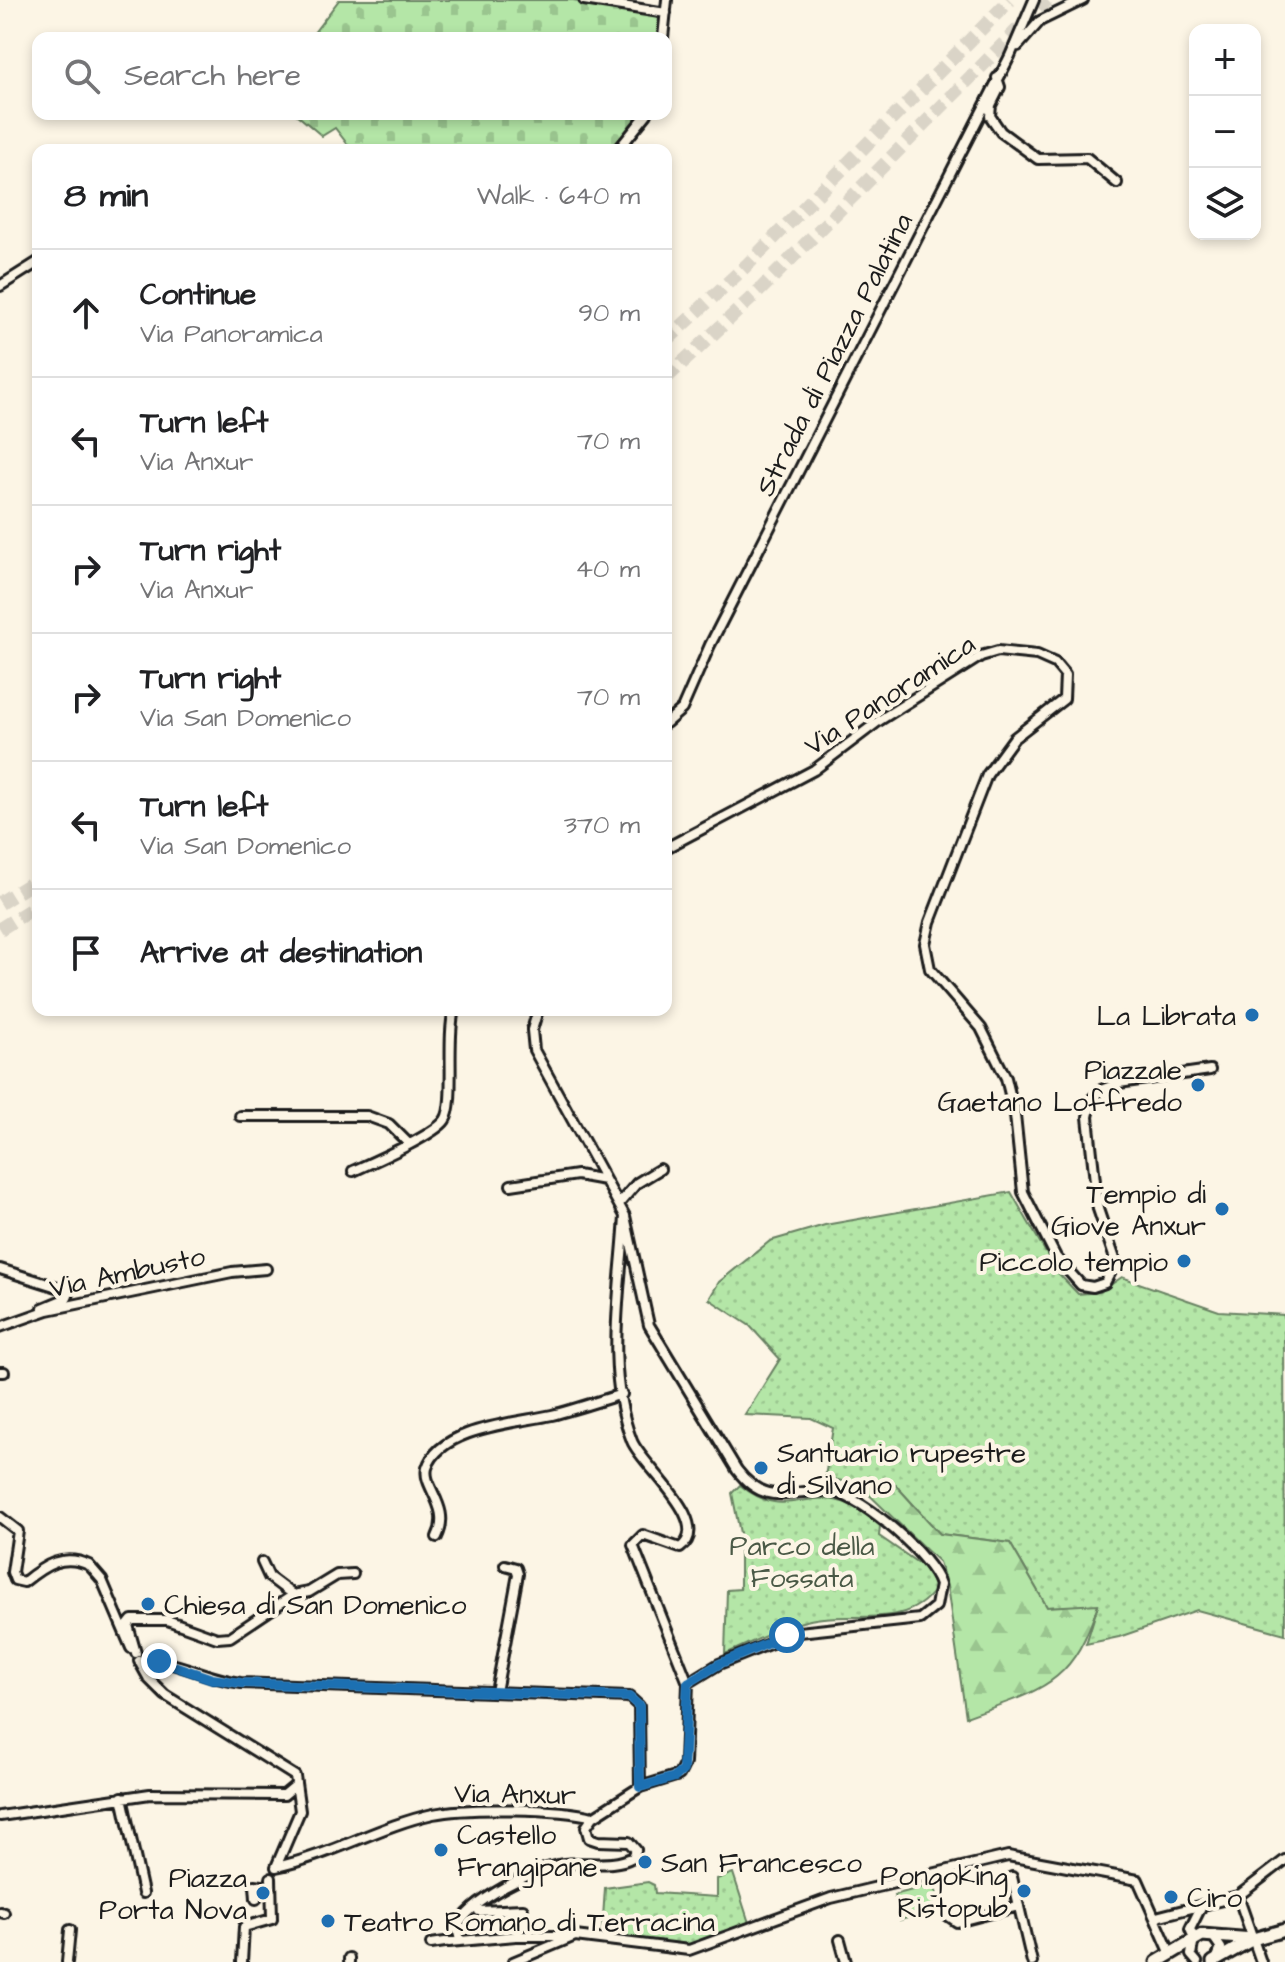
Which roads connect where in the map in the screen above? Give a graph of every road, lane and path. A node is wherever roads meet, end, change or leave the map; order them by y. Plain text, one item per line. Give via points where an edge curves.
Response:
1 (584, 0) edge
2 (667, 0) edge
3 (1034, 0) edge
4 (1083, 0) edge
5 (666, 13) junction
6 (664, 32) edge
7 (1012, 52) junction
8 (997, 78) junction
9 (642, 120) edge
10 (623, 144) edge
11 (1117, 183) dead end
12 (32, 266) edge
13 (0, 286) edge
14 (672, 717) edge
15 (672, 845) edge
16 (453, 1016) edge
17 (537, 1016) edge
18 (1210, 1070) dead end
19 (240, 1116) dead end
20 (408, 1143) junction
21 (660, 1169) dead end
22 (353, 1171) dead end
23 (605, 1180) junction
24 (511, 1185) dead end
25 (619, 1204) junction
26 (625, 1216) junction
27 (0, 1269) edge
28 (266, 1269) dead end
29 (36, 1313) junction
30 (0, 1327) edge
31 (622, 1394) junction
32 (0, 1517) edge
33 (437, 1537) dead end
34 (262, 1562) dead end
35 (505, 1565) dead end
36 (353, 1574) dead end
37 (293, 1595) junction
38 (137, 1657) junction
39 (688, 1683) junction
40 (496, 1692) junction
41 (296, 1785) junction
42 (640, 1787) junction
43 (122, 1797) junction
44 (0, 1816) edge
45 (593, 1817) junction
46 (1284, 1865) edge
47 (272, 1876) junction
48 (1012, 1877) dead end
49 (143, 1893) dead end
50 (1238, 1896) junction
51 (256, 1899) dead end
52 (1202, 1905) junction
53 (1019, 1906) junction
54 (523, 1909) dead end
55 (479, 1911) dead end
56 (947, 1915) dead end
57 (1156, 1917) junction
58 (70, 1930) dead end
59 (1285, 1930) edge
60 (1210, 1934) junction
61 (575, 1936) junction
62 (1194, 1938) junction
63 (1253, 1939) junction
64 (460, 1940) junction
65 (840, 1940) dead end
66 (431, 1944) dead end
67 (1170, 1952) junction
68 (1215, 1961) edge
69 (67, 1962) edge
70 (242, 1962) edge
71 (513, 1962) edge
72 (846, 1962) edge
73 (1032, 1962) edge
74 (1158, 1962) edge
75 (1197, 1962) edge
76 (1261, 1962) edge

1 - 5 street
2 - 5 street
3 - 7 street, Strada di Piazza Palatina
4 - 7 street via 1040,21
5 - 6 street
7 - 8 street, Strada di Piazza Palatina
8 - 11 street via 1000,87 989,112 1005,136 1041,160 1087,158
8 - 14 street, Strada di Piazza Palatina via 685,703
9 - 10 street
12 - 13 street
15 - 18 street, Via Panoramica via 803,777 972,660 998,651 1042,657 1063,671 1064,699 1014,738 984,780 925,944 934,975 975,1021 999,1061 1014,1107 1023,1192 1056,1257 1078,1283 1101,1285 1116,1262 1098,1209 1088,1117 1092,1099 1119,1083
16 - 20 street via 449,1114 440,1126
17 - 23 street via 532,1035 536,1057
19 - 20 street via 367,1116 389,1124
20 - 22 street
21 - 25 street via 637,1183
23 - 24 street via 577,1175
23 - 25 street
25 - 26 street
26 - 31 street, Via Anxur via 616,1337
26 - 39 street via 649,1325 744,1479 780,1496 822,1491 846,1496 923,1556 940,1585 936,1606 920,1619 799,1632 719,1664
27 - 29 street via 70,1291 67,1298
28 - 29 street, Via Ambusto
29 - 30 street, Via Ambusto
31 - 33 street via 485,1428 442,1448 426,1474 442,1516
31 - 39 street, Via Anxur via 635,1449 668,1487 689,1530 680,1548 643,1535 633,1545
32 - 38 street via 18,1531 15,1580 24,1582 61,1560 89,1565 102,1580
34 - 37 street via 271,1579
35 - 40 street via 518,1574
36 - 37 street via 341,1573
37 - 38 street via 226,1638 172,1621 134,1619 128,1625
38 - 40 street via 227,1682
38 - 41 street via 162,1693 289,1770
39 - 42 street, Via Anxur via 683,1770
40 - 42 street via 635,1699
41 - 43 street via 284,1795
41 - 47 street via 300,1811
42 - 45 street, Via Anxur
43 - 44 street
43 - 49 street
45 - 47 street, Via Anxur via 434,1814
45 - 64 street via 586,1827 589,1838 629,1842 635,1848 633,1857 614,1863 564,1864 529,1876 466,1914 457,1928
46 - 50 street
47 - 51 street, Via Anxur via 254,1885
47 - 70 street via 272,1919 244,1927
48 - 53 street
50 - 52 street
50 - 63 street
52 - 57 street
52 - 62 street via 1190,1925
53 - 56 street via 957,1922
53 - 73 street
54 - 55 street
57 - 61 street via 1135,1879 1008,1856 831,1898 689,1950
57 - 67 street
58 - 69 street
59 - 63 main road
60 - 62 main road
60 - 63 main road
60 - 68 street via 1220,1944
61 - 64 street
61 - 71 street
62 - 67 main road
62 - 75 street via 1190,1950
63 - 68 main road
63 - 76 street
64 - 66 street
65 - 72 street
67 - 74 main road

